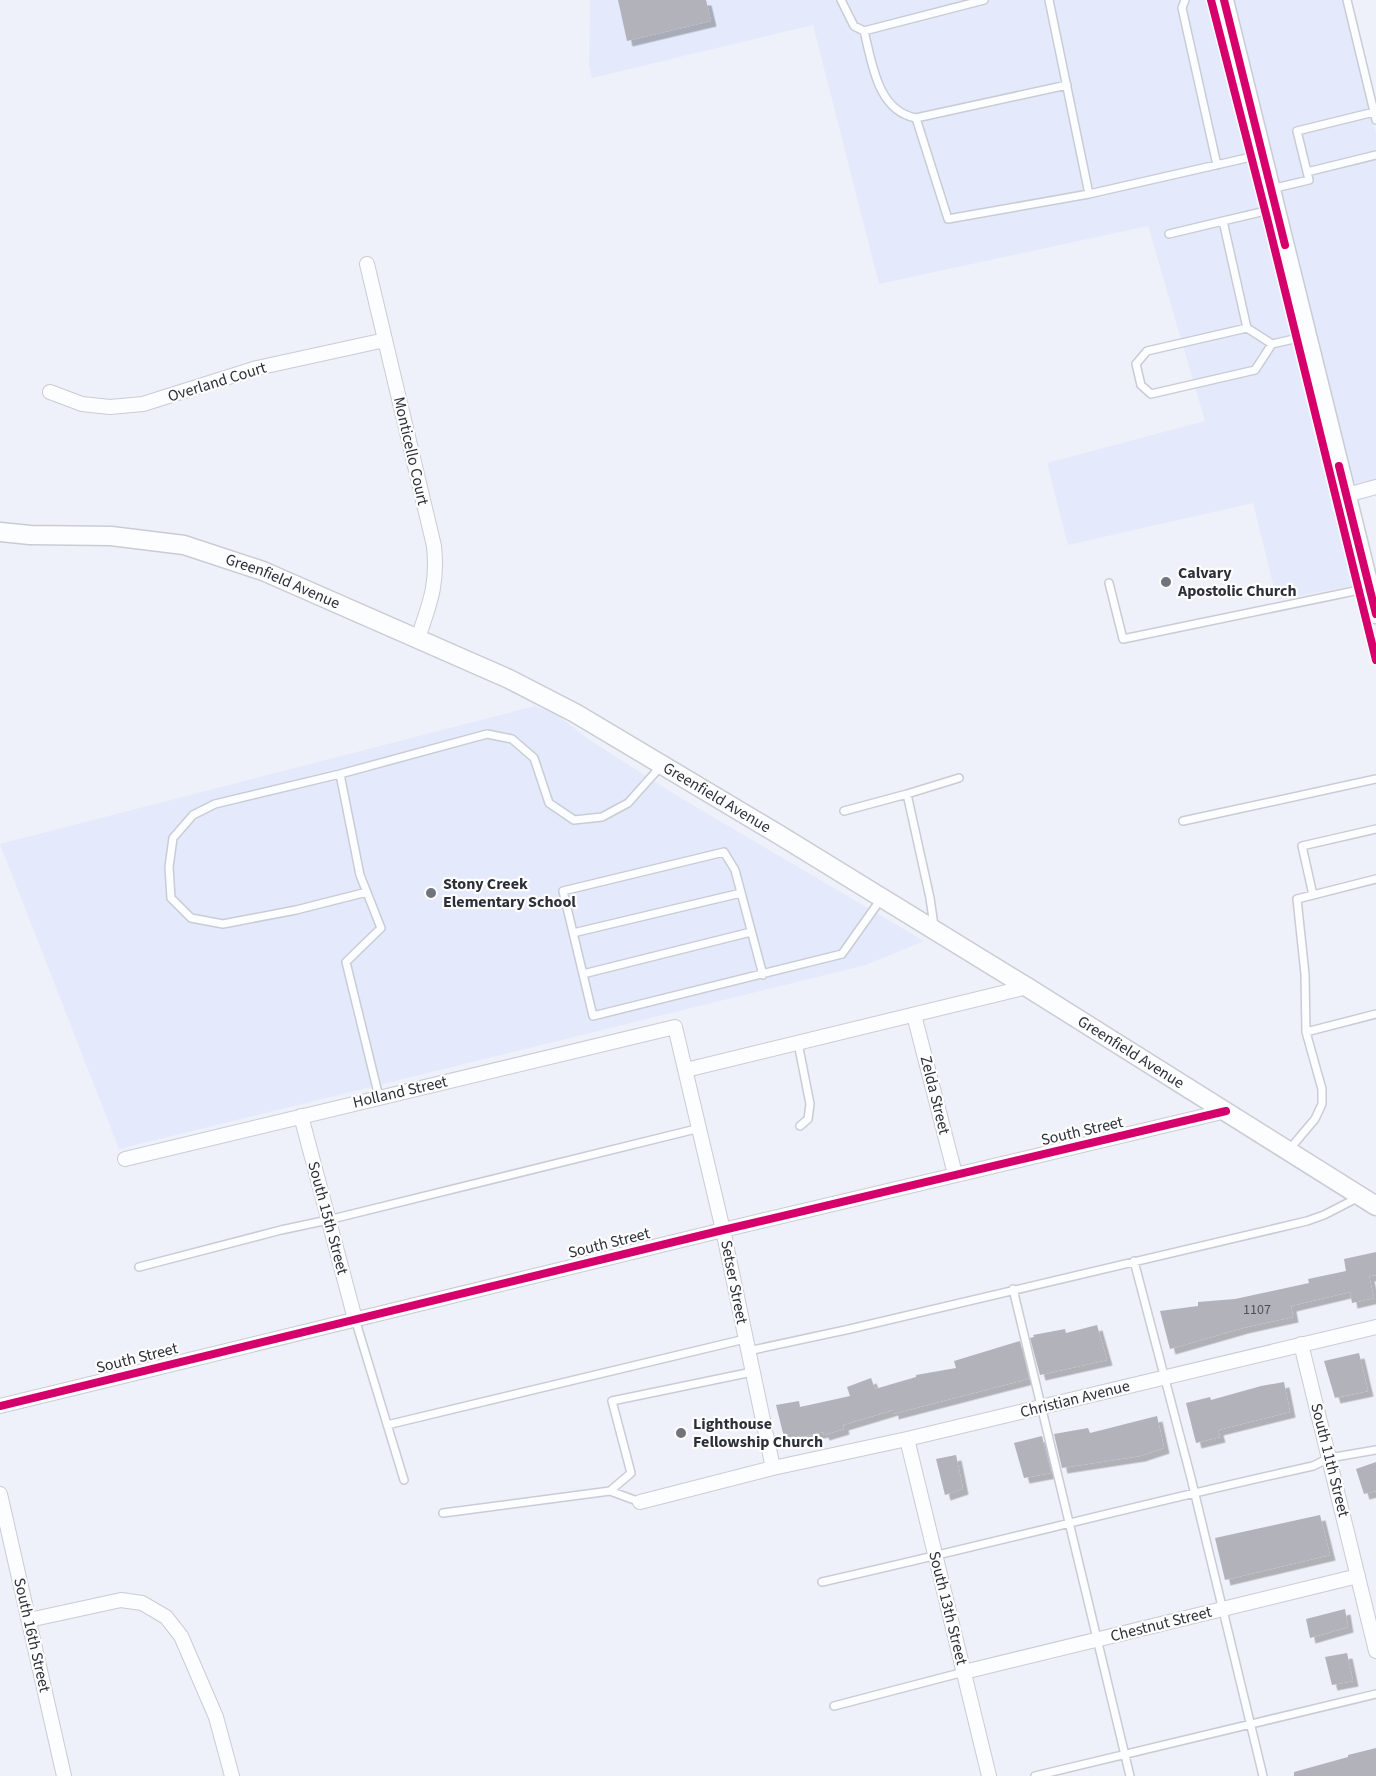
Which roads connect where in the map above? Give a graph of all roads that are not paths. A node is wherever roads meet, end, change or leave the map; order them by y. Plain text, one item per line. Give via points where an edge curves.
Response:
1 (841, 0) edge
2 (984, 0) edge
3 (1049, 0) edge
4 (1185, 0) edge
5 (1224, 0) edge
6 (1347, 0) edge
7 (864, 31) junction
8 (1067, 85) junction
9 (1375, 116) edge
10 (916, 117) junction
11 (1263, 154) junction
12 (1376, 155) edge
13 (1218, 165) junction
14 (1307, 172) junction
15 (1271, 189) junction
16 (1089, 194) junction
17 (1276, 209) junction
18 (1223, 221) junction
19 (1169, 234) dead end
20 (367, 264) dead end
21 (1247, 328) junction
22 (1307, 336) junction
23 (385, 340) junction
24 (1272, 344) junction
25 (50, 392) dead end
26 (1376, 487) edge
27 (1347, 495) junction
28 (0, 532) edge
29 (1109, 583) dead end
30 (1370, 588) junction
31 (1376, 613) edge
32 (417, 638) junction
33 (662, 765) junction
34 (340, 774) junction
35 (959, 778) dead end
36 (1376, 779) edge
37 (907, 794) junction
38 (844, 811) dead end
39 (1183, 821) dead end
40 (1376, 829) edge
41 (1376, 879) edge
42 (367, 892) junction
43 (741, 893) junction
44 (1313, 895) junction
45 (881, 899) junction
46 (934, 931) junction
47 (751, 932) junction
48 (573, 933) junction
49 (583, 974) junction
50 (763, 975) junction
51 (1027, 987) junction
52 (1376, 1014) edge
53 (914, 1016) junction
54 (675, 1027) joint
55 (1306, 1032) junction
56 (798, 1043) junction
57 (686, 1070) junction
58 (379, 1097) junction
59 (1226, 1111) junction
60 (301, 1116) junction
61 (800, 1126) dead end
62 (700, 1128) junction
63 (1288, 1151) junction
64 (124, 1159) dead end
65 (955, 1174) junction
66 (1368, 1201) edge
67 (328, 1220) junction
68 (723, 1230) junction
69 (1134, 1261) junction
70 (139, 1267) dead end
71 (1012, 1289) junction
72 (355, 1319) junction
73 (1376, 1327) edge
74 (1301, 1344) junction
75 (746, 1345) junction
76 (752, 1371) junction
77 (1165, 1377) junction
78 (0, 1406) edge
79 (1042, 1407) junction
80 (387, 1425) junction
81 (907, 1439) junction
82 (1376, 1450) edge
83 (1329, 1458) junction
84 (773, 1468) junction
85 (404, 1480) dead end
86 (610, 1491) junction
87 (1195, 1492) junction
88 (0, 1494) edge
89 (640, 1502) joint
90 (443, 1513) dead end
91 (1070, 1524) junction
92 (936, 1557) junction
93 (822, 1582) dead end
94 (1360, 1582) junction
95 (1376, 1585) edge
96 (1223, 1609) junction
97 (29, 1620) junction
98 (1097, 1640) junction
99 (1376, 1651) edge
100 (964, 1672) junction
101 (1376, 1694) edge
102 (834, 1706) dead end
103 (1250, 1723) junction
104 (1125, 1754) junction
105 (64, 1776) edge
106 (232, 1776) edge
107 (989, 1776) edge
108 (1035, 1776) edge
109 (1130, 1776) edge
110 (1263, 1776) edge

1 - 7 lane via 854,26
2 - 7 lane
3 - 8 lane
4 - 13 lane via 1182,8
5 - 11 main road
6 - 9 lane
7 - 10 lane via 876,79 887,100 904,116
8 - 10 lane
8 - 16 lane
9 - 14 lane via 1297,131
10 - 16 lane via 948,219
11 - 13 lane
11 - 15 main road
12 - 14 lane
13 - 16 lane
14 - 15 lane via 1309,180
15 - 17 main road
17 - 18 lane
17 - 22 main road
18 - 19 lane
18 - 21 lane
20 - 23 street, Monticello Court
21 - 24 lane
21 - 24 lane via 1147,351 1136,364 1141,385 1151,394 1255,370
22 - 24 lane
22 - 27 main road
23 - 25 street, Overland Court via 258,368 143,404 82,404
23 - 32 street, Monticello Court via 434,546 435,585
26 - 27 street
27 - 30 main road
28 - 32 main road, Greenfield Avenue via 111,536 184,545 263,571
29 - 30 lane via 1123,639
30 - 31 main road
32 - 33 main road, Greenfield Avenue via 556,703
33 - 34 lane via 628,803 602,817 574,820 549,802 534,758 512,739 487,734
33 - 45 main road, Greenfield Avenue
34 - 42 lane via 360,875
34 - 42 lane via 215,804 193,815 173,838 169,867 171,898 190,918 223,924
35 - 37 lane
36 - 39 lane
37 - 38 lane
37 - 46 lane
40 - 44 lane via 1302,846
41 - 44 lane
42 - 58 lane via 381,928 346,962
43 - 47 lane
43 - 48 lane
43 - 48 lane via 735,870 724,852 563,891
44 - 55 lane via 1297,899
45 - 46 main road, Greenfield Avenue
45 - 50 lane via 842,954
46 - 51 main road, Greenfield Avenue
47 - 49 lane
47 - 50 lane
48 - 49 lane
49 - 50 lane via 593,1016
51 - 53 street
51 - 59 main road, Greenfield Avenue
52 - 55 lane
53 - 56 street
53 - 65 street, Zelda Street
54 - 57 street, Setser Street
54 - 58 street, Holland Street
55 - 63 lane via 1322,1089 1322,1104 1315,1119
56 - 57 street
56 - 61 lane via 810,1104 808,1119
57 - 62 street, Setser Street
58 - 60 street, Holland Street
59 - 63 main road, Greenfield Avenue
59 - 65 street, South Street
60 - 64 street, Holland Street
60 - 67 street, South 15th Street
62 - 67 lane
62 - 68 street, Setser Street
63 - 66 main road, Greenfield Avenue
65 - 68 street, South Street
66 - 69 lane via 1307,1221
67 - 70 lane
67 - 72 street, South 15th Street
68 - 72 street, South Street
68 - 75 street, Setser Street
69 - 71 lane
69 - 77 lane
71 - 75 lane via 850,1329
71 - 79 lane
72 - 78 street, South Street
72 - 80 lane
73 - 74 street, Christian Avenue
74 - 77 street, Christian Avenue
74 - 83 street, South 11th Street
75 - 76 street, Setser Street
75 - 80 lane
76 - 84 street, Setser Street
76 - 86 lane via 612,1401 631,1473
77 - 79 street, Christian Avenue
77 - 87 lane
79 - 81 street, Christian Avenue
79 - 91 lane
80 - 85 lane
81 - 84 street, Christian Avenue
81 - 92 street, South 13th Street
82 - 83 lane
83 - 87 lane via 1313,1466
83 - 94 street, South 11th Street
84 - 89 street, Christian Avenue
86 - 89 lane
86 - 90 lane
87 - 91 lane
87 - 96 lane
88 - 97 street, South 16th Street
91 - 92 lane
91 - 98 lane
92 - 93 lane
92 - 100 street, South 13th Street
94 - 95 street, Chestnut Street
94 - 96 street, Chestnut Street
94 - 99 street, South 11th Street
96 - 98 street, Chestnut Street
96 - 103 lane
97 - 105 street, South 16th Street
97 - 106 street via 121,1600 142,1603 166,1617 181,1636 216,1717
98 - 100 street, Chestnut Street
98 - 104 lane
100 - 102 lane
100 - 107 street, South 13th Street
101 - 103 lane
103 - 104 lane
103 - 110 lane
104 - 108 lane
104 - 109 lane

